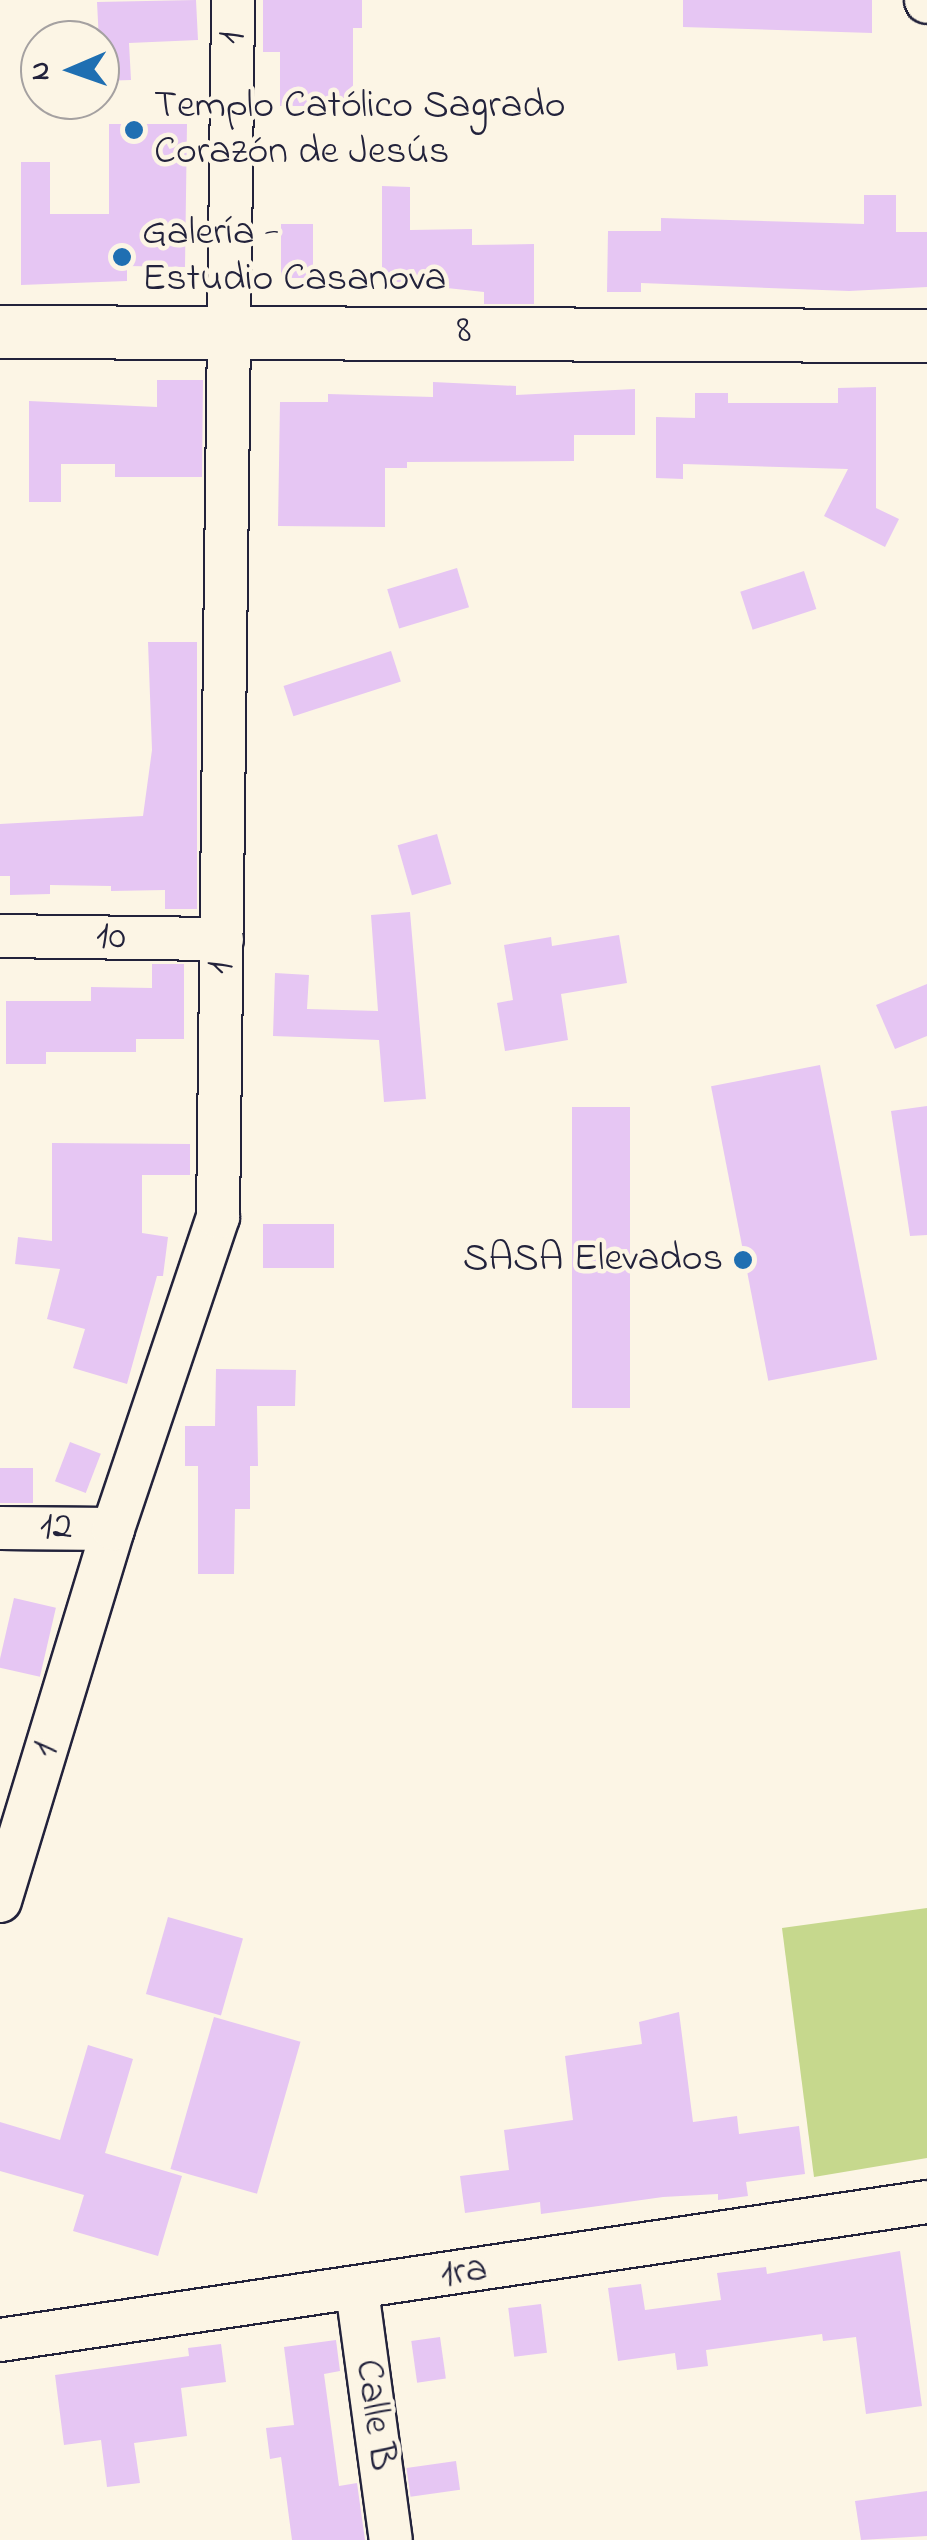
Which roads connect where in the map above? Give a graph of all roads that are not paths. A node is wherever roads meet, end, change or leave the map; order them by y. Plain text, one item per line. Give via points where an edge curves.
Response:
1 (233, 0) edge
2 (234, 330) junction
3 (0, 332) edge
4 (927, 336) edge
5 (0, 936) edge
6 (222, 939) junction
7 (0, 1528) edge
8 (113, 1528) junction
9 (0, 1901) edge
10 (927, 2202) edge
11 (358, 2290) junction
12 (0, 2340) edge
13 (391, 2540) edge

1 - 2 street, 1
2 - 3 street, 8
2 - 4 street, 8
2 - 6 street, 1
5 - 6 street, 10
6 - 8 street, 1 via 218,1217
7 - 8 street, 12
8 - 9 street, 1
10 - 11 street, 1ra
11 - 12 street, 1ra
11 - 13 street, Calle B

